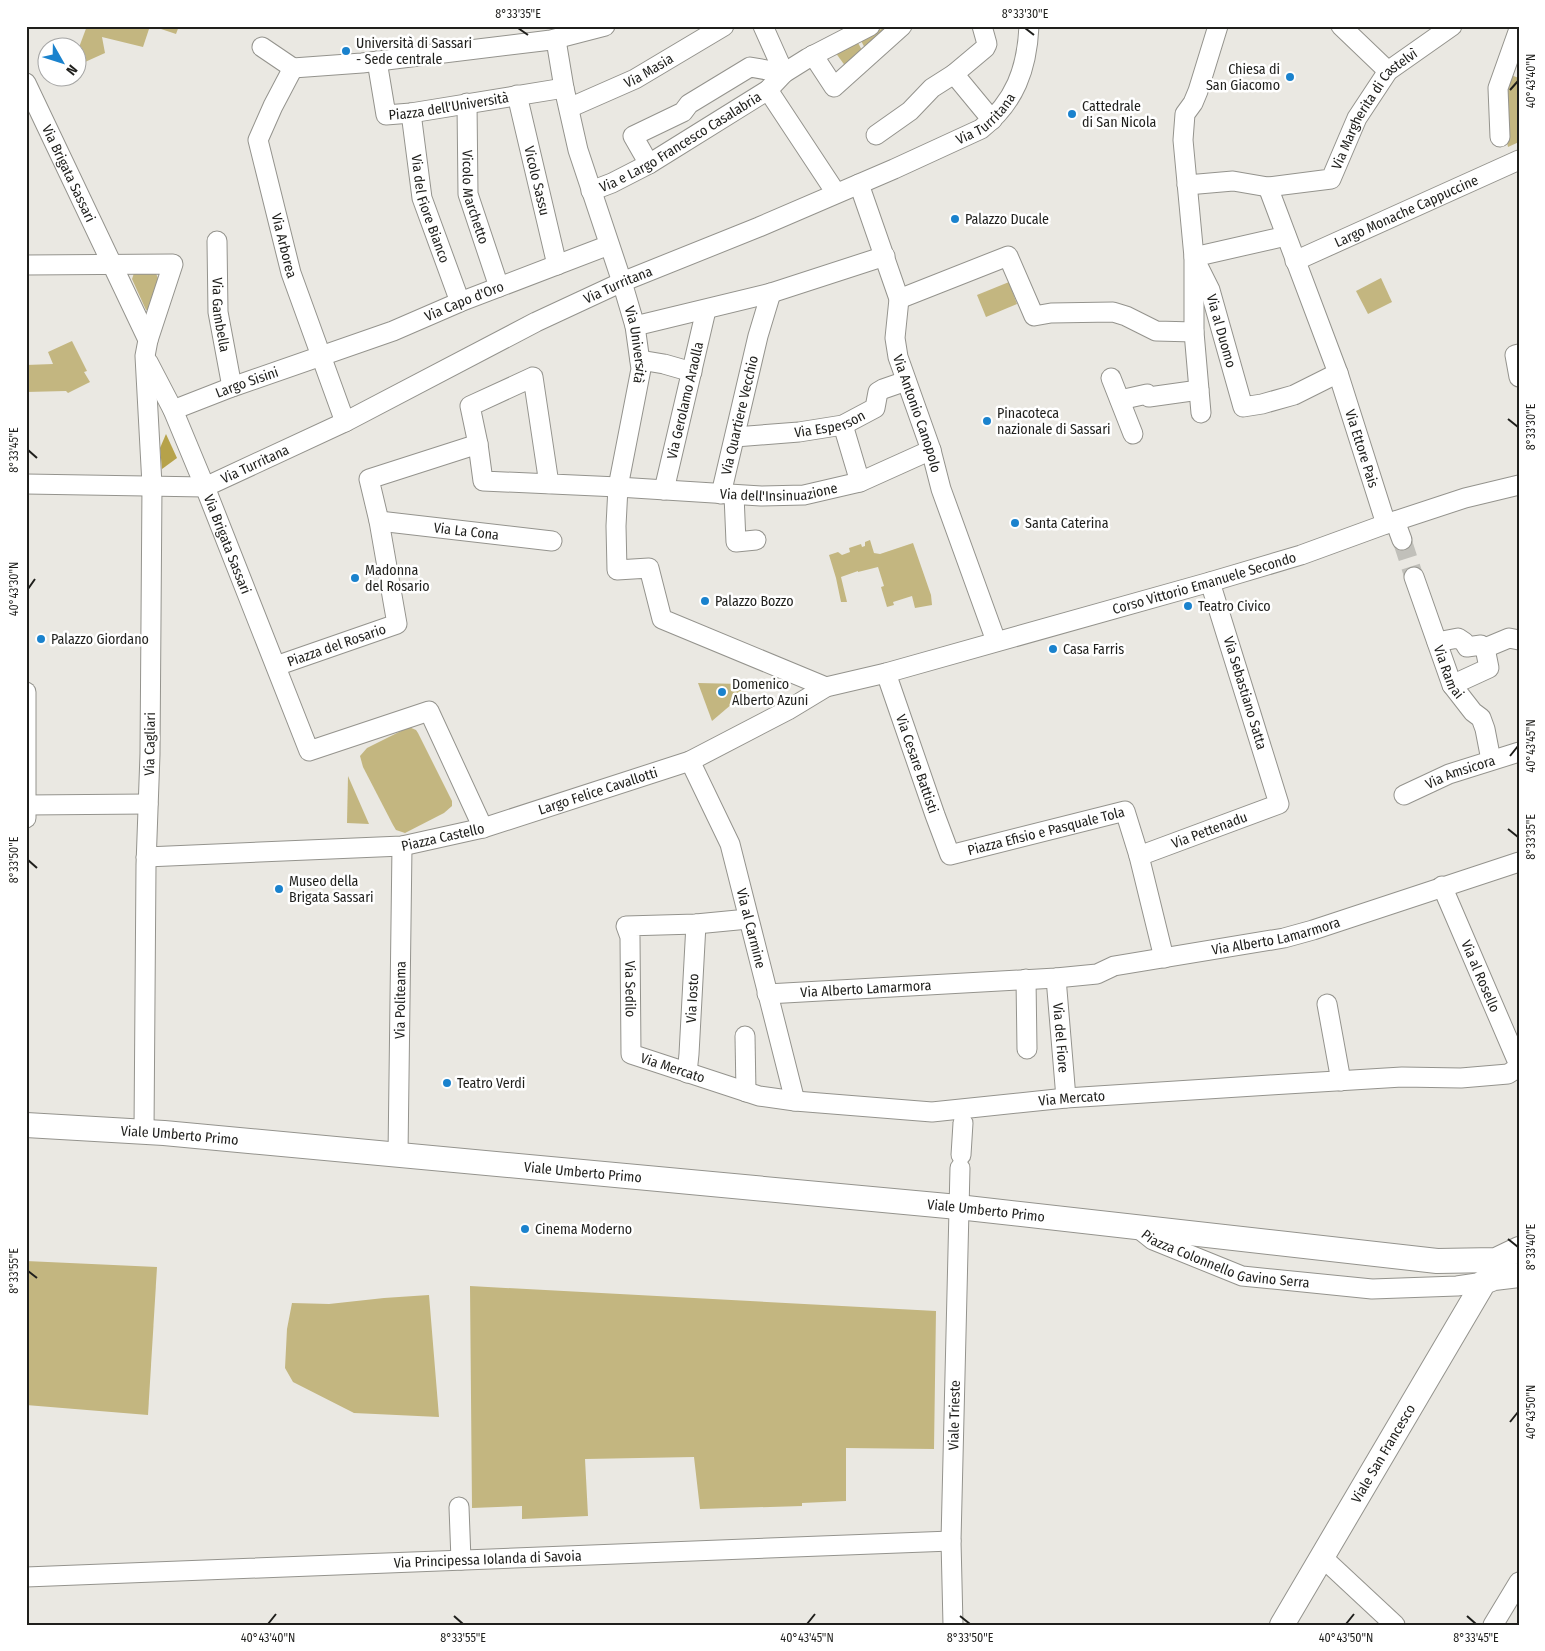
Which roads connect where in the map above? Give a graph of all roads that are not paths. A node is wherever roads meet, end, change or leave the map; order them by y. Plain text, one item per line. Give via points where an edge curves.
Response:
1 (605, 26) edge
2 (724, 26) edge
3 (763, 26) edge
4 (870, 26) edge
5 (902, 26) edge
6 (982, 26) edge
7 (1029, 26) edge
8 (1342, 26) edge
9 (1452, 26) edge
10 (1212, 29) edge
11 (1519, 29) edge
12 (556, 40) junction
13 (262, 47) dead end
14 (814, 55) junction
15 (369, 62) junction
16 (293, 68) junction
17 (1388, 72) junction
18 (784, 73) junction
19 (954, 74) junction
20 (26, 83) edge
21 (564, 88) junction
22 (768, 90) junction
23 (517, 95) junction
24 (467, 103) junction
25 (569, 108) junction
26 (412, 113) junction
27 (667, 120) junction
28 (992, 120) junction
29 (876, 135) dead end
30 (1500, 137) dead end
31 (682, 144) junction
32 (1519, 160) edge
33 (649, 164) junction
34 (859, 184) junction
35 (1187, 185) junction
36 (1268, 187) junction
37 (592, 191) junction
38 (836, 193) junction
39 (1286, 236) junction
40 (217, 241) dead end
41 (609, 245) junction
42 (885, 256) junction
43 (1194, 257) junction
44 (1295, 261) junction
45 (112, 264) junction
46 (26, 265) edge
47 (557, 265) junction
48 (622, 282) junction
49 (499, 287) junction
50 (771, 293) junction
51 (899, 299) junction
52 (460, 302) junction
53 (706, 310) junction
54 (635, 326) junction
55 (1194, 332) junction
56 (146, 348) junction
57 (1519, 354) edge
58 (320, 356) junction
59 (640, 360) junction
60 (692, 372) junction
61 (1338, 374) junction
62 (1519, 377) edge
63 (1111, 378) dead end
64 (906, 381) junction
65 (232, 387) junction
66 (1199, 390) junction
67 (1120, 400) junction
68 (173, 410) junction
69 (1201, 413) dead end
70 (345, 422) junction
71 (843, 425) junction
72 (1133, 434) dead end
73 (735, 437) junction
74 (478, 444) junction
75 (931, 450) junction
76 (860, 482) junction
77 (26, 484) edge
78 (549, 484) junction
79 (152, 486) junction
80 (1519, 486) edge
81 (205, 487) junction
82 (618, 487) junction
83 (664, 490) junction
84 (728, 494) junction
85 (379, 521) junction
86 (1391, 522) junction
87 (756, 540) dead end
88 (1402, 540) tunnel mouth
89 (552, 541) dead end
90 (1414, 577) tunnel mouth
91 (1210, 582) junction
92 (1519, 640) edge
93 (996, 641) junction
94 (1437, 642) junction
95 (1485, 648) junction
96 (276, 666) junction
97 (886, 672) junction
98 (1452, 685) junction
99 (826, 687) junction
100 (26, 692) edge
101 (309, 751) joint
102 (1519, 752) edge
103 (1491, 760) junction
104 (690, 761) junction
105 (1404, 795) dead end
106 (148, 804) junction
107 (1279, 804) joint
108 (26, 805) edge
109 (26, 818) edge
110 (483, 828) junction
111 (402, 846) junction
112 (950, 855) joint
113 (1140, 856) junction
114 (146, 857) junction
115 (1519, 862) edge
116 (1436, 888) junction
117 (748, 919) junction
118 (696, 924) junction
119 (1164, 958) junction
120 (1056, 978) junction
121 (1026, 979) junction
122 (766, 994) junction
123 (1327, 1004) dead end
124 (745, 1036) dead end
125 (1027, 1049) dead end
126 (631, 1054) joint
127 (1519, 1066) edge
128 (686, 1073) junction
129 (1341, 1081) junction
130 (746, 1092) junction
131 (1066, 1098) junction
132 (795, 1101) junction
133 (963, 1114) junction
134 (26, 1126) edge
135 (144, 1132) junction
136 (398, 1154) junction
137 (958, 1207) junction
138 (1138, 1228) junction
139 (1519, 1249) edge
140 (1519, 1275) edge
141 (1484, 1282) junction
142 (459, 1507) dead end
143 (951, 1541) junction
144 (1322, 1557) junction
145 (461, 1560) junction
146 (26, 1577) edge
147 (1519, 1582) edge
148 (953, 1625) edge
149 (1282, 1625) edge
150 (1395, 1625) edge
151 (1493, 1625) edge

1 - 12 street
2 - 25 street, Via Masia via 634,79
3 - 18 street
4 - 14 street, Via e Largo Francesco Casalabria
5 - 14 street via 834,87
6 - 19 street via 987,44
7 - 28 street, Via Turritana via 1028,50 1016,87
8 - 17 street
9 - 17 street, Via Margherita di Castelvì
10 - 35 street, Via al Duomo via 1198,91 1186,114
11 - 30 street via 1498,88
12 - 15 street
12 - 21 street, Via Università
13 - 16 street
14 - 18 street, Via e Largo Francesco Casalabria
15 - 16 street
15 - 26 street, Piazza dell'Università via 386,115
16 - 58 street, Via Arborea via 258,140 291,273
17 - 36 street, Via Margherita di Castelvì via 1357,118 1331,179
18 - 22 street, Via e Largo Francesco Casalabria
18 - 27 street via 750,67
19 - 28 street
19 - 29 street via 932,88 910,111
20 - 45 street, Via Brigata Sassari
21 - 23 street, Piazza dell'Università
21 - 25 street, Via Università
22 - 31 street, Via e Largo Francesco Casalabria
22 - 38 street
23 - 24 street, Piazza dell'Università
23 - 47 street, Vicolo Sassu
24 - 26 street, Piazza dell'Università
24 - 49 street, Vicolo Marchetto via 468,194
25 - 37 street, Via Università via 578,150
26 - 52 street, Via del Fiore Bianco via 422,198
27 - 31 street
27 - 33 street via 633,136
28 - 34 street, Via Turritana via 980,129
31 - 33 street, Via e Largo Francesco Casalabria
32 - 44 street, Largo Monache Cappuccine
33 - 37 street, Via e Largo Francesco Casalabria
34 - 38 street, Via Turritana
34 - 42 street, Via Antonio Canopolo
35 - 36 street via 1233,181
35 - 43 street, Via al Duomo
36 - 39 street, Via Ettore Pais
37 - 41 street, Via Università
38 - 48 street, Via Turritana
39 - 43 street
39 - 44 street, Via Ettore Pais
40 - 65 street, Via Gambella via 218,312
41 - 47 street, Via Capo d'Oro
41 - 48 street, Via Università
42 - 50 street
42 - 51 street, Via Antonio Canopolo
43 - 55 street, Via al Duomo
43 - 61 street, Via al Duomo via 1210,290 1243,407 1294,395
44 - 61 street, Via Ettore Pais
45 - 46 street
45 - 56 street, Via Brigata Sassari
45 - 56 street via 173,264
47 - 49 street, Via Capo d'Oro
48 - 54 street, Via Università
48 - 70 street, Via Turritana via 536,322
49 - 52 street, Via Capo d'Oro
50 - 53 street
50 - 73 street, Via Quartiere Vecchio
51 - 55 street via 1008,256 1034,316 1113,312 1156,331
51 - 64 street, Via Antonio Canopolo via 895,338
52 - 58 street, Via Capo d'Oro via 392,331
53 - 54 street
53 - 60 street, Via Gerolamo Araolla
54 - 59 street, Via Università
55 - 66 street, Via al Duomo
56 - 68 street, Via Brigata Sassari
56 - 79 street, Via Cagliari
57 - 62 street via 1515,356
58 - 65 street, Largo Sisini
58 - 70 street, Via Arborea
59 - 60 street
59 - 82 street, Via Università via 641,369
60 - 83 street, Via Gerolamo Araolla
61 - 86 street, Via Ettore Pais
63 - 67 street
64 - 71 street, Via Esperson via 878,392 875,408
64 - 75 street, Via Antonio Canopolo
65 - 68 street, Largo Sisini
66 - 67 street via 1149,397 1147,394
66 - 69 street, Via al Duomo
67 - 72 street
68 - 81 street, Via Brigata Sassari
70 - 81 street, Via Turritana
71 - 73 street, Via Esperson
71 - 76 street
73 - 84 street, Via Quartiere Vecchio
74 - 78 street, Via dell'Insinuazione via 483,481
74 - 78 street via 470,406 533,377
74 - 85 street via 369,479
75 - 76 street, Via dell'Insinuazione
75 - 93 street, Via Antonio Canopolo via 941,490
76 - 84 street, Via dell'Insinuazione via 804,495
77 - 79 street, Via Turritana
78 - 82 street, Via dell'Insinuazione
79 - 81 street, Via Turritana
79 - 106 street, Via Cagliari
80 - 86 street, Corso Vittorio Emanuele Secondo via 1465,498
81 - 96 street, Via Brigata Sassari
82 - 83 street, Via dell'Insinuazione
82 - 99 street, Via Università via 617,570 649,568 662,619
83 - 84 street, Via dell'Insinuazione
84 - 87 street, Via Quartiere Vecchio via 736,542
85 - 89 street, Via La Cona
85 - 96 street, Piazza del Rosario via 397,624
86 - 88 street
86 - 91 street, Corso Vittorio Emanuele Secondo via 1301,555
90 - 94 street, Via Ramai
91 - 93 street, Corso Vittorio Emanuele Secondo
91 - 107 street, Via Sebastiano Satta
92 - 95 street via 1509,638
93 - 97 street, Corso Vittorio Emanuele Secondo
94 - 95 street via 1458,638 1467,647
94 - 98 street, Via Ramai
95 - 98 street via 1489,668
96 - 101 street, Via Brigata Sassari
97 - 99 street, Corso Vittorio Emanuele Secondo
97 - 112 street, Via Cesare Battisti
98 - 103 street, Via Ramai via 1481,718
99 - 104 street, Largo Felice Cavallotti
100 - 108 street
101 - 110 street, Piazza Castello via 429,711
102 - 103 street, Via Amsicora
103 - 105 street, Via Amsicora via 1449,774
104 - 110 street, Largo Felice Cavallotti
104 - 117 street, Via al Carmine via 730,844
106 - 108 street
106 - 114 street, Via Cagliari
107 - 113 street, Via Pettenadu
108 - 109 street
110 - 111 street, Piazza Castello
111 - 114 street, Piazza Castello
111 - 136 street, Via Politeama
112 - 113 street, Piazza Efisio e Pasquale Tola via 1125,811
113 - 119 street
114 - 135 street, Via Cagliari
115 - 116 street, Via Alberto Lamarmora
116 - 119 street, Via Alberto Lamarmora via 1284,938
116 - 127 street, Via al Rosello
117 - 118 street
117 - 122 street, Via al Carmine
118 - 126 street, Via Sedilo via 626,926 630,937
118 - 128 street, Via Iosto
119 - 120 street, Via Alberto Lamarmora via 1114,966 1097,974
120 - 121 street, Via Alberto Lamarmora
120 - 131 street, Via del Fiore
121 - 122 street, Via Alberto Lamarmora
121 - 125 street
122 - 132 street, Via al Carmine
123 - 129 street
124 - 130 street
126 - 128 street, Via Mercato
127 - 129 street, Via Mercato via 1508,1074 1461,1078
128 - 130 street, Via Mercato
129 - 131 street, Via Mercato
130 - 132 street, Via Mercato
131 - 133 street, Via Mercato
132 - 133 street, Via Mercato
133 - 137 street, Viale Trieste
134 - 135 main road, Viale Umberto Primo
135 - 136 main road, Viale Umberto Primo
136 - 137 main road, Viale Umberto Primo
137 - 138 main road, Viale Umberto Primo
137 - 143 street, Viale Trieste
138 - 139 main road, Piazza Colonnello Gavino Serra via 1437,1261 1496,1260
138 - 141 street, Piazza Colonnello Gavino Serra via 1153,1240 1242,1276 1372,1289
140 - 141 main road, Piazza Colonnello Gavino Serra
141 - 144 main road, Viale San Francesco
142 - 145 street
143 - 145 street, Via Principessa Iolanda di Savoia
143 - 148 street, Viale Trieste
144 - 149 main road, Viale San Francesco
144 - 150 street
145 - 146 street, Via Principessa Iolanda di Savoia
147 - 151 street

